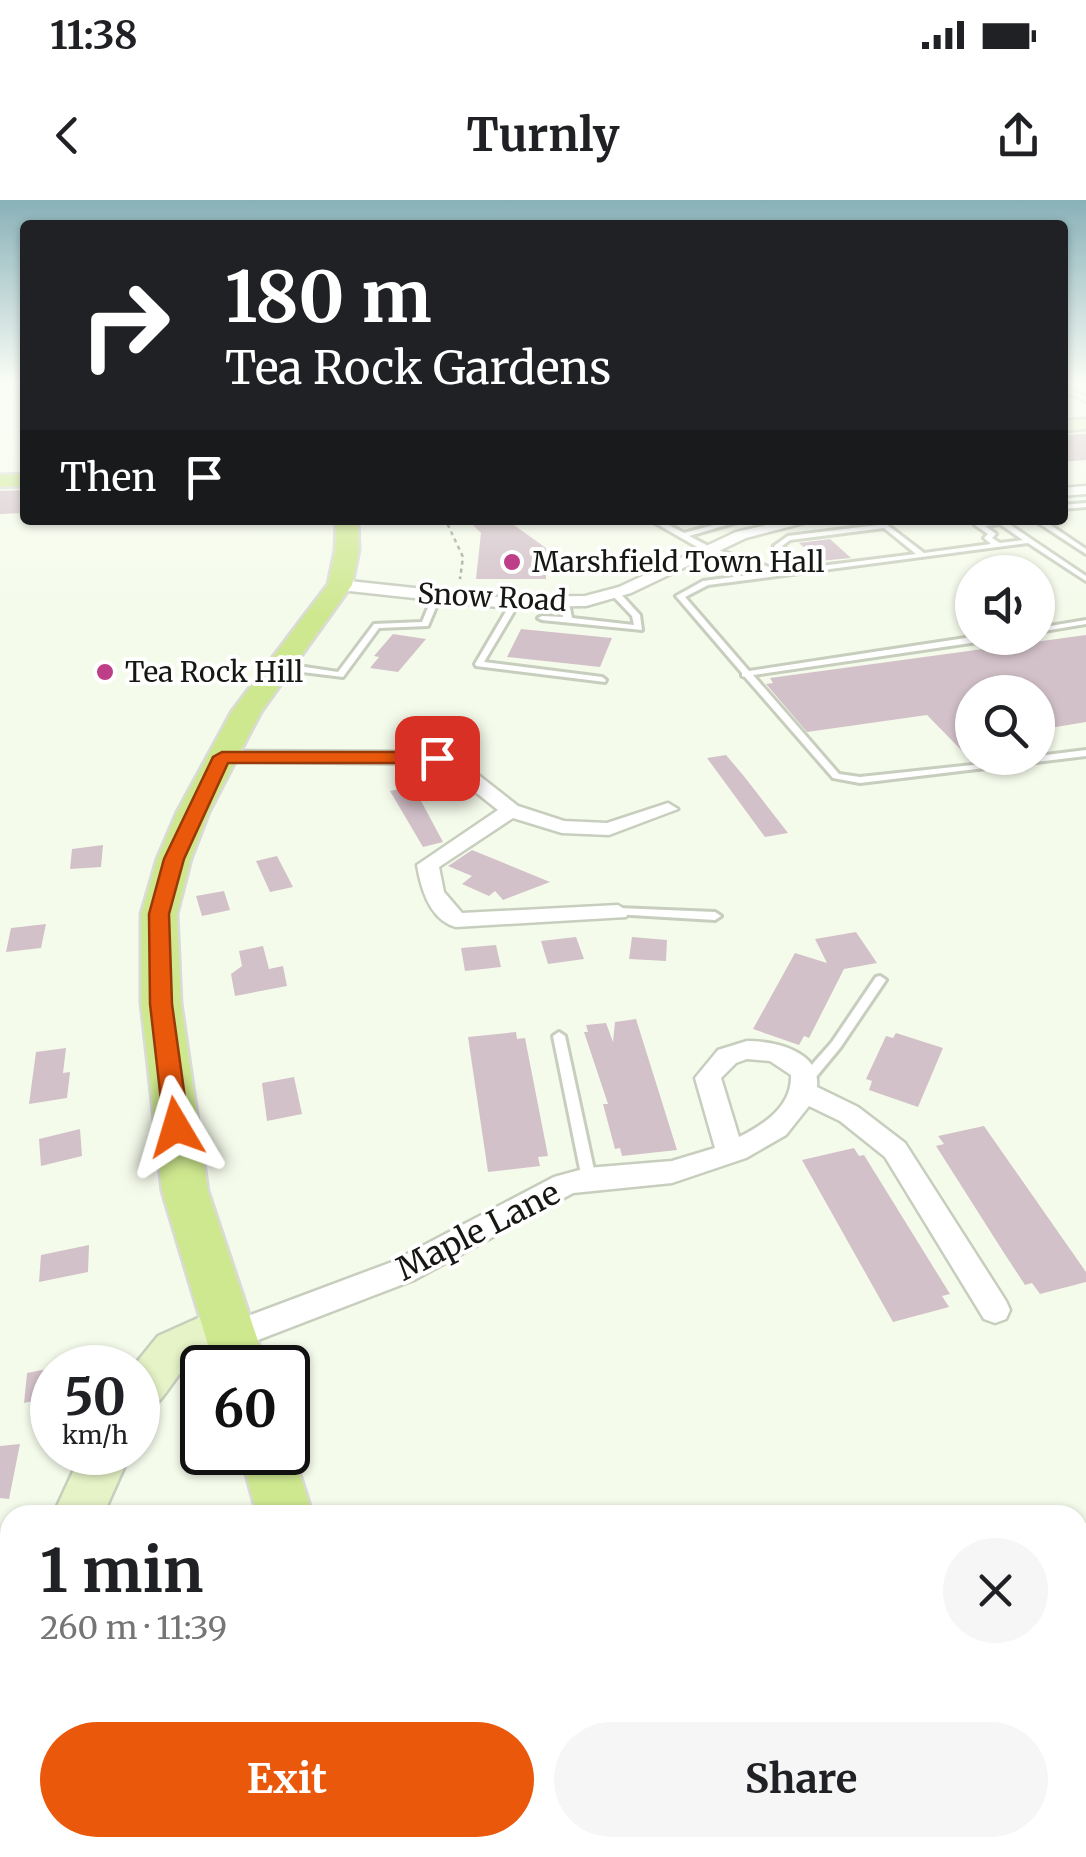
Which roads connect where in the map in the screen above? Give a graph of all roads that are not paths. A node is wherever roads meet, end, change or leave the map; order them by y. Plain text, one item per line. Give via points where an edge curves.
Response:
1 (345, 525) edge
2 (663, 525) edge
3 (722, 525) edge
4 (764, 525) edge
5 (980, 525) edge
6 (1005, 525) edge
7 (1046, 525) edge
8 (682, 536) junction
9 (1030, 541) junction
10 (998, 545) junction
11 (1086, 552) edge
12 (703, 553) junction
13 (922, 555) junction
14 (1086, 560) edge
15 (1064, 564) junction
16 (813, 569) junction
17 (779, 574) junction
18 (739, 578) junction
19 (1086, 579) edge
20 (340, 585) junction
21 (615, 593) junction
22 (444, 596) junction
23 (515, 602) junction
24 (566, 611) junction
25 (542, 618) dead end
26 (1086, 622) edge
27 (1055, 627) edge
28 (955, 642) edge
29 (276, 666) junction
30 (745, 674) junction
31 (602, 680) dead end
32 (1086, 753) edge
33 (222, 757) junction
34 (668, 809) dead end
35 (510, 810) junction
36 (618, 912) joint
37 (716, 916) dead end
38 (880, 980) dead end
39 (559, 1036) dead end
40 (804, 1086) junction
41 (730, 1153) junction
42 (589, 1179) junction
43 (995, 1310) dead end
44 (233, 1342) edge
45 (160, 1367) edge
46 (96, 1475) edge
47 (274, 1475) edge
48 (82, 1505) edge
49 (282, 1505) edge

1 - 20 main road
2 - 8 lane
3 - 8 lane
4 - 12 street, Snow Road
5 - 10 lane
6 - 9 lane
7 - 11 lane
8 - 12 lane
9 - 10 lane
9 - 15 lane
10 - 13 lane
12 - 17 lane
12 - 18 lane
12 - 21 street, Snow Road
13 - 16 lane
13 - 16 lane via 886,526 788,538 778,546
14 - 15 lane
15 - 19 lane
16 - 17 lane
17 - 18 lane
18 - 30 lane via 694,586 680,596
20 - 22 street, Snow Road
20 - 29 main road
21 - 24 street, Snow Road
21 - 24 lane via 639,628
22 - 23 street, Snow Road
22 - 29 lane via 424,624 376,626 340,675
23 - 24 street, Snow Road
23 - 31 lane via 479,664
24 - 25 lane
26 - 27 lane
28 - 30 lane
29 - 33 main road
30 - 32 lane via 827,770 844,779
33 - 35 street via 437,758
33 - 44 main road via 169,875 157,950 185,1191
34 - 35 street via 609,829 562,827
35 - 36 street via 428,866 433,894 456,920
36 - 37 lane
38 - 40 lane
39 - 42 lane
40 - 41 street, Maple Lane via 780,1126
40 - 41 street via 802,1068 780,1054 732,1052 716,1062 708,1078
40 - 43 street via 894,1150
41 - 42 street, Maple Lane via 659,1175
42 - 44 street, Maple Lane via 515,1209 427,1260
44 - 45 main road via 174,1350
46 - 48 main road
47 - 49 main road

